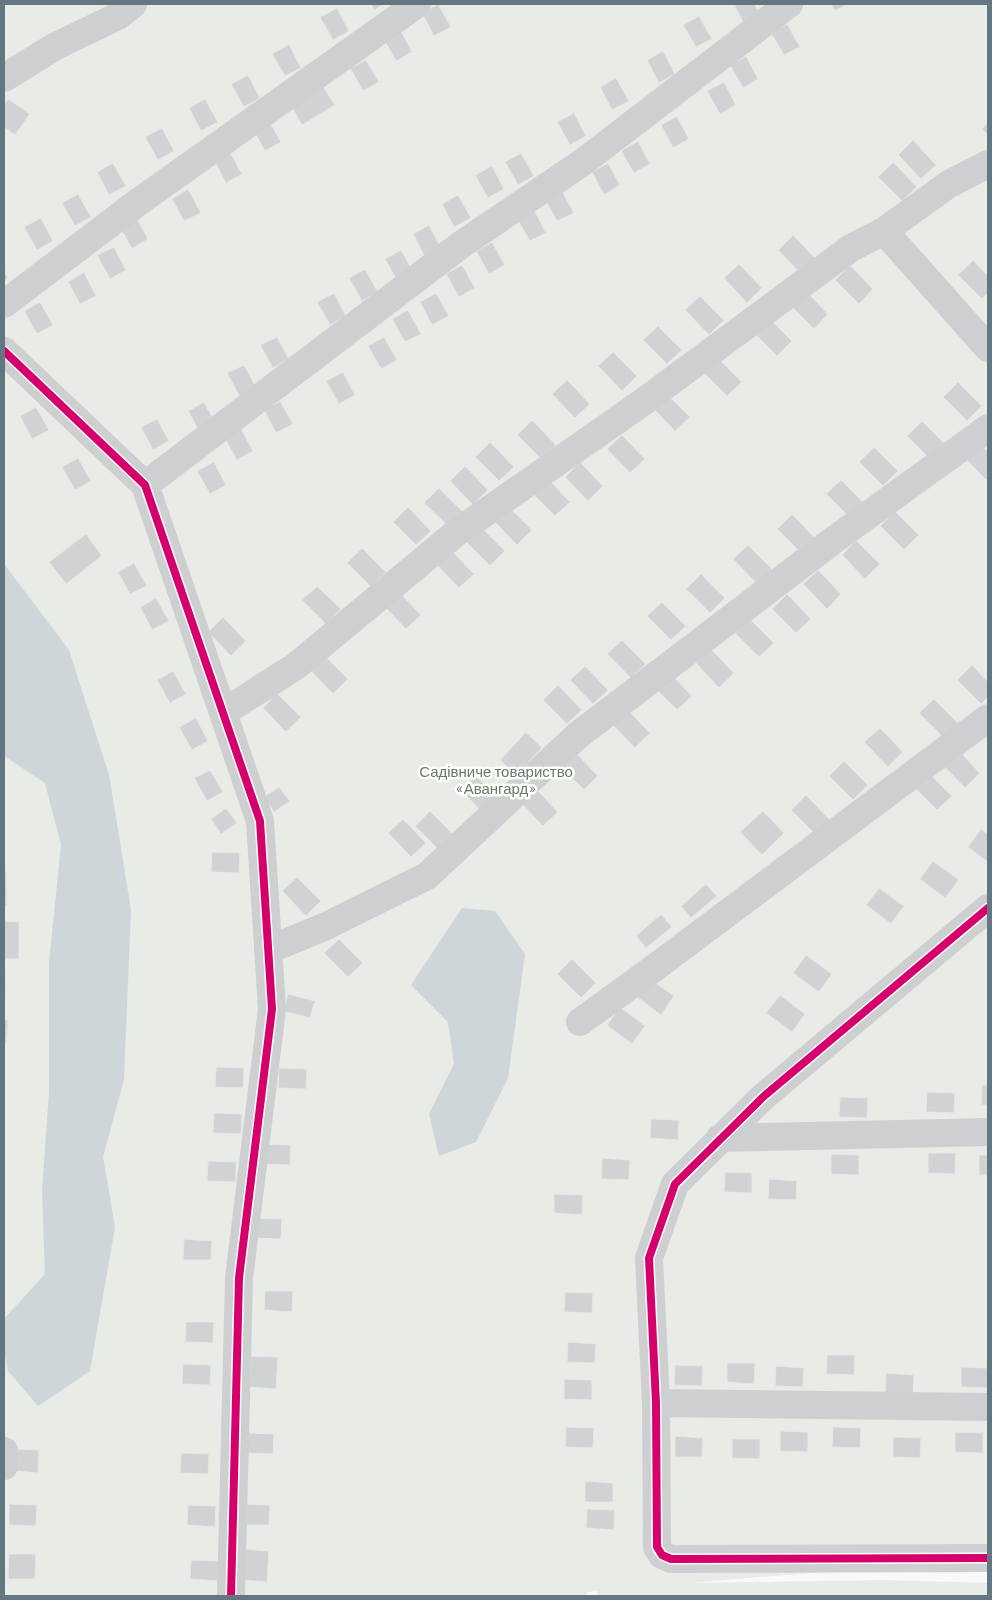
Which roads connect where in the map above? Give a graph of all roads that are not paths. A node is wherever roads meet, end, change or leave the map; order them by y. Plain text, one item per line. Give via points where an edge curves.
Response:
1 (133, 4) edge
2 (416, 4) edge
3 (789, 4) edge
4 (4, 78) edge
5 (988, 164) edge
6 (884, 231) junction
7 (4, 304) edge
8 (988, 348) edge
9 (4, 351) edge
10 (988, 428) edge
11 (145, 485) junction
12 (224, 712) junction
13 (988, 718) edge
14 (988, 908) edge
15 (268, 950) junction
16 (580, 1022) dead end
17 (988, 1132) edge
18 (720, 1138) junction
19 (656, 1403) junction
20 (988, 1407) edge
21 (4, 1451) edge
22 (4, 1466) edge
23 (988, 1558) edge
24 (231, 1596) edge

1 - 4 street via 118,16 54,47
2 - 7 street via 137,203
3 - 11 street via 583,162 462,244
5 - 6 street via 949,184
6 - 8 street
6 - 12 street via 851,248 642,402 456,533 296,666
9 - 11 street
10 - 15 street via 831,542 577,736 427,876 324,927
11 - 12 street
12 - 15 street via 260,821
13 - 16 street
14 - 18 street via 763,1097
15 - 24 street via 272,1009 240,1278
17 - 18 street
18 - 19 street via 675,1184 649,1258
19 - 20 street
19 - 23 street via 658,1547 662,1555 672,1558
21 - 22 street

